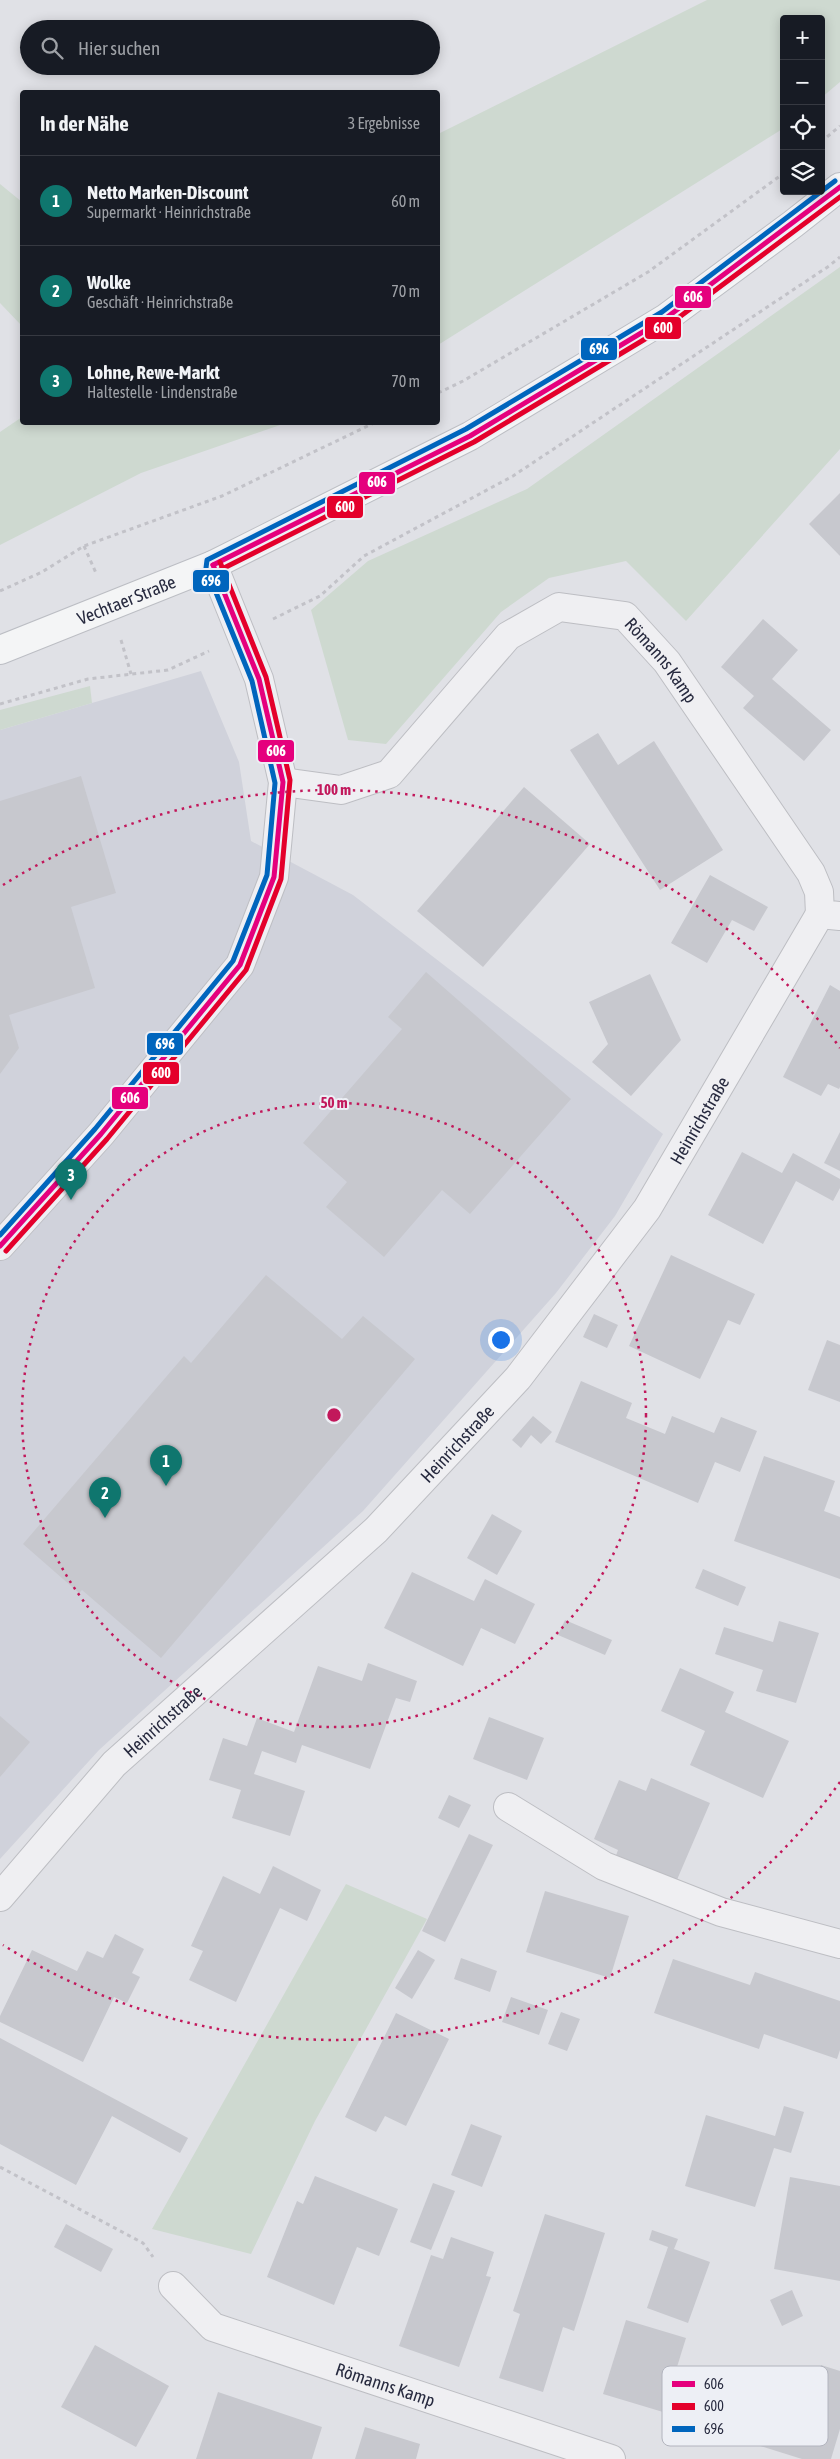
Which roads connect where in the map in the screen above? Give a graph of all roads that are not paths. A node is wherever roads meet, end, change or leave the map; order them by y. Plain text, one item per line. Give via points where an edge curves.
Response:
1 (840, 187) edge
2 (213, 565) junction
3 (0, 650) edge
4 (283, 782) junction
5 (830, 915) edge
6 (0, 1246) edge
7 (508, 1806) dead end
8 (0, 1897) edge
9 (840, 1944) edge
10 (173, 2286) road end
11 (612, 2459) edge

1 - 2 main road, Vechtaer Straße via 666,318 470,436
2 - 3 main road, Vechtaer Straße
2 - 4 street via 259,678
4 - 5 street, Römanns Kamp via 341,790 390,774 508,636 559,607 625,616 667,662 811,873
4 - 6 street via 274,878 240,965 101,1134
5 - 8 street, Heinrichstraße via 648,1208 518,1378 376,1530 114,1764
7 - 9 street via 604,1866 721,1912
10 - 11 street, Römanns Kamp via 213,2327

